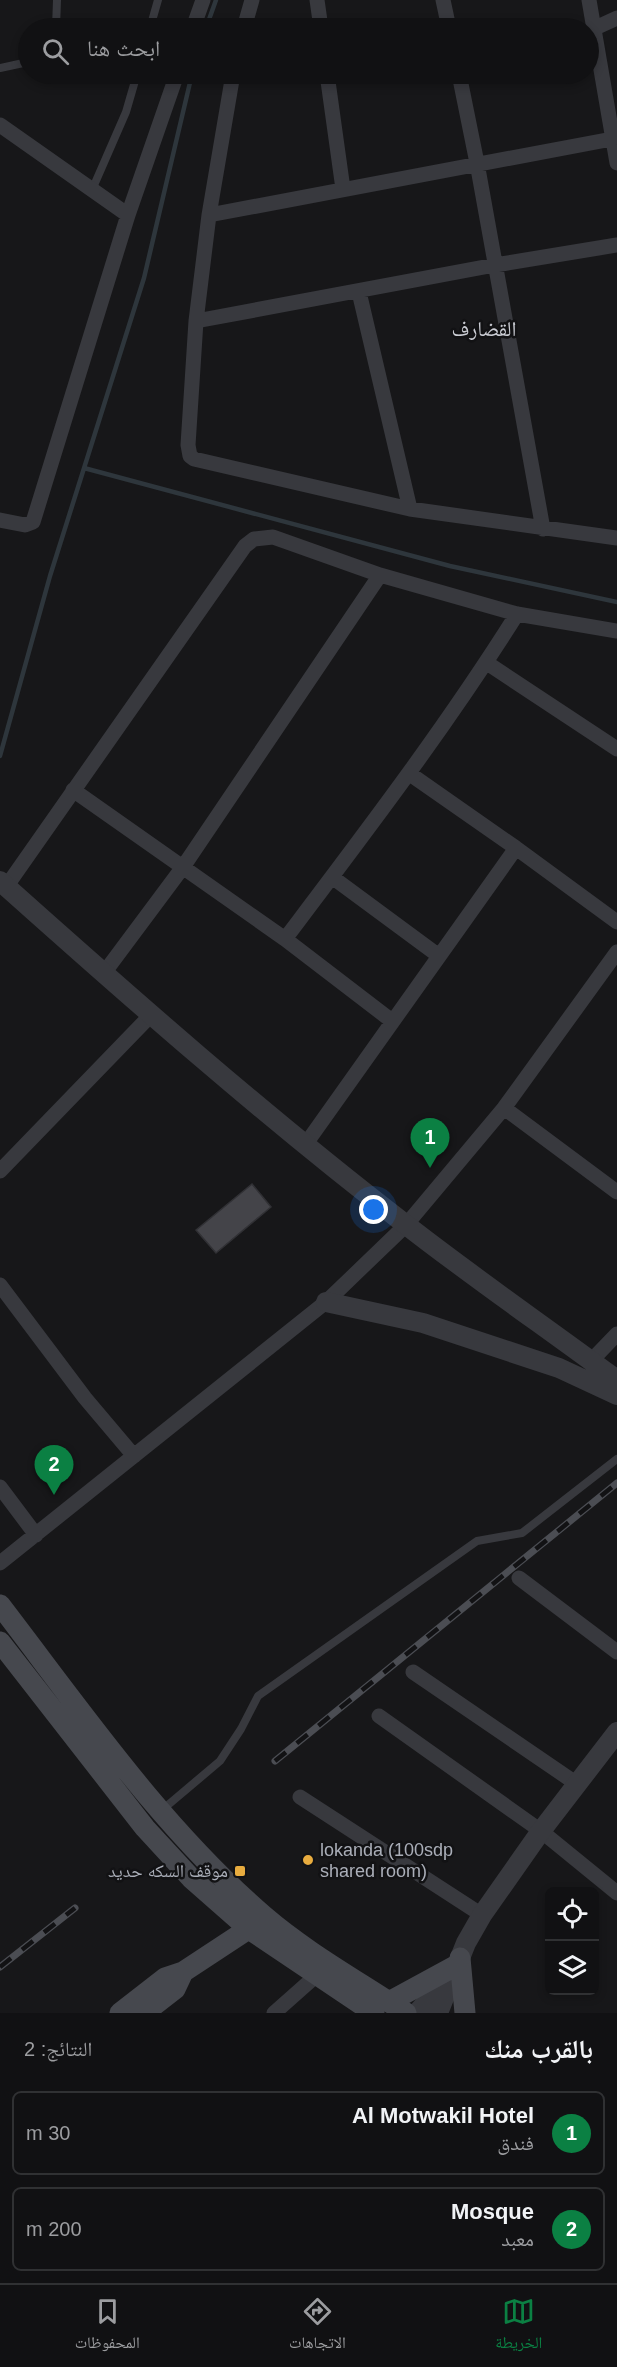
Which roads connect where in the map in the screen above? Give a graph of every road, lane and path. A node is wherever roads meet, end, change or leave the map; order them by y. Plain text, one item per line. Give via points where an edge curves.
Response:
1 (57, 0) edge
2 (158, 0) edge
3 (203, 0) edge
4 (252, 0) edge
5 (317, 0) edge
6 (443, 0) edge
7 (589, 0) edge
8 (56, 18) edge
9 (153, 18) edge
10 (197, 18) edge
11 (247, 18) edge
12 (320, 18) edge
13 (447, 18) edge
14 (591, 18) edge
15 (617, 18) edge
16 (599, 26) edge
17 (599, 63) edge
18 (18, 64) edge
19 (0, 68) edge
20 (134, 84) edge
21 (174, 84) edge
22 (231, 84) edge
23 (328, 84) edge
24 (461, 84) edge
25 (0, 125) edge
26 (612, 138) junction
27 (617, 162) edge
28 (477, 164) junction
29 (344, 189) junction
30 (92, 190) junction
31 (128, 215) junction
32 (209, 215) junction
33 (617, 246) edge
34 (495, 265) junction
35 (359, 292) junction
36 (196, 321) junction
37 (410, 509) junction
38 (0, 520) edge
39 (543, 529) junction
40 (617, 538) edge
41 (380, 575) junction
42 (517, 614) junction
43 (617, 631) edge
44 (487, 663) junction
45 (617, 749) edge
46 (410, 774) junction
47 (73, 790) junction
48 (516, 848) junction
49 (183, 867) junction
50 (332, 877) junction
51 (3, 884) edge
52 (617, 922) edge
53 (285, 939) junction
54 (617, 952) edge
55 (439, 957) junction
56 (104, 973) junction
57 (150, 1016) junction
58 (392, 1022) junction
59 (504, 1108) junction
60 (305, 1145) junction
61 (0, 1172) edge
62 (617, 1192) edge
63 (406, 1225) junction
64 (0, 1285) edge
65 (326, 1302) junction
66 (617, 1334) edge
67 (592, 1360) junction
68 (617, 1380) edge
69 (617, 1395) edge
70 (134, 1456) junction
71 (617, 1459) edge
72 (0, 1487) edge
73 (36, 1535) junction
74 (0, 1563) edge
75 (519, 1578) dead end
76 (0, 1605) edge
77 (0, 1642) edge
78 (617, 1652) edge
79 (412, 1672) dead end
80 (379, 1716) dead end
81 (617, 1732) edge
82 (577, 1784) junction
83 (300, 1797) dead end
84 (155, 1802) junction
85 (130, 1808) junction
86 (541, 1831) junction
87 (617, 1893) edge
88 (482, 1915) junction
89 (257, 1923) junction
90 (457, 1965) junction
91 (183, 1972) junction
92 (318, 1974) junction
93 (390, 2009) edge
94 (120, 2013) edge
95 (144, 2013) edge
96 (274, 2013) edge
97 (417, 2013) edge
98 (438, 2013) edge
99 (465, 2013) edge

1 - 8 lane
2 - 9 lane
3 - 10 street
4 - 11 street
5 - 12 street
6 - 13 street
7 - 14 street
15 - 16 street
17 - 26 street
18 - 19 lane
20 - 30 lane
21 - 31 street
22 - 32 street
23 - 29 street
24 - 28 street
25 - 30 street
26 - 27 street
26 - 28 street
28 - 29 street
28 - 34 street
29 - 32 street
30 - 31 street
31 - 38 street via 33,522 25,525
32 - 36 street
33 - 34 street
34 - 35 street
34 - 39 street
35 - 36 street
35 - 37 street
36 - 37 street via 190,456
37 - 39 street
39 - 40 street
41 - 42 street
41 - 47 street via 273,537 254,539 245,546
41 - 49 street
42 - 43 street
42 - 44 street
44 - 45 street
44 - 46 street
46 - 48 street
46 - 50 street
47 - 49 street
47 - 51 street
48 - 52 street
48 - 55 street
49 - 53 street
49 - 56 street
50 - 53 street
50 - 55 street
51 - 56 street
53 - 58 street
54 - 59 street
55 - 58 street
56 - 57 street
57 - 60 street
57 - 61 street
58 - 60 street
59 - 62 street
59 - 63 street
60 - 63 street
63 - 65 street
63 - 67 street
64 - 70 street
65 - 69 street via 434,1326 559,1368
65 - 70 street
66 - 67 street
67 - 68 street
70 - 73 street
71 - 84 lane via 522,1533 477,1541 258,1696 220,1761
72 - 73 street
73 - 74 street
75 - 78 street
76 - 84 main road
77 - 85 main road
79 - 82 street
80 - 86 street
81 - 82 street
82 - 86 street
83 - 88 street
84 - 85 main road
84 - 89 main road
85 - 89 main road via 191,1878
86 - 87 street
86 - 88 street
88 - 90 street
89 - 91 main road
89 - 92 main road
89 - 93 main road via 325,1961
90 - 93 main road
90 - 97 street
90 - 98 street
90 - 99 main road
91 - 94 main road via 165,1978
91 - 95 main road via 175,1989
92 - 93 main road
92 - 96 street

